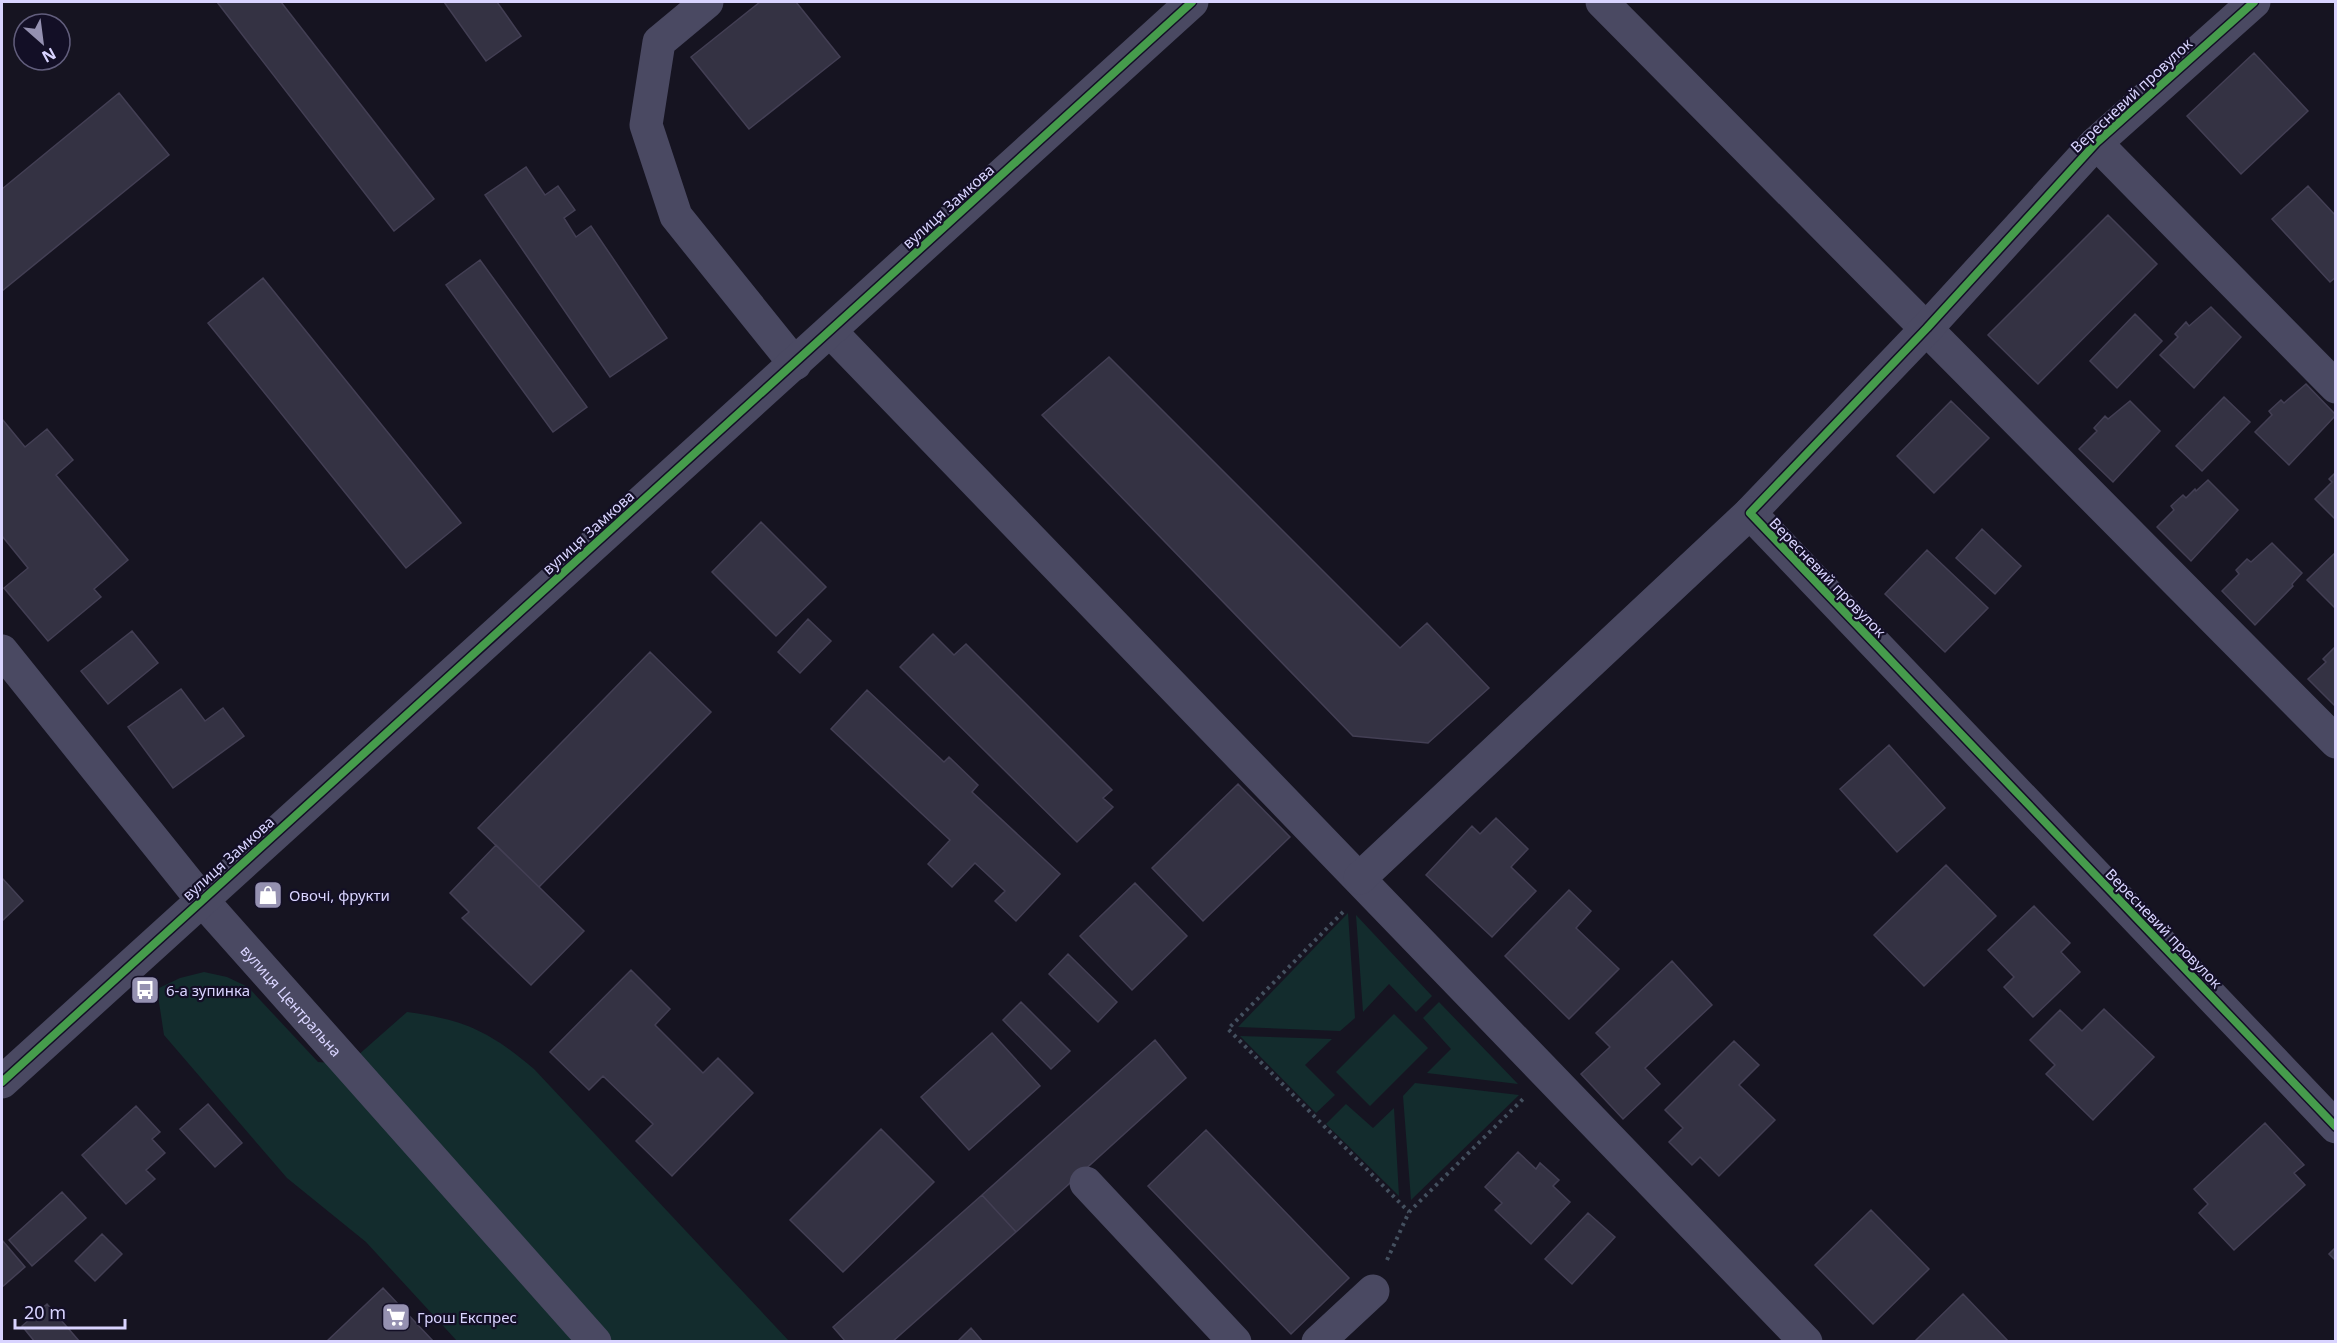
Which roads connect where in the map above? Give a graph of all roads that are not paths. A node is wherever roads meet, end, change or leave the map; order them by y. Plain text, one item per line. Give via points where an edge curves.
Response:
1 (707, 2) edge
2 (1192, 2) edge
3 (1602, 2) edge
4 (2254, 2) edge
5 (2096, 143) junction
6 (1927, 328) junction
7 (831, 332) junction
8 (795, 364) junction
9 (2336, 387) edge
10 (1750, 513) junction
11 (2, 651) edge
12 (2336, 742) edge
13 (1364, 882) junction
14 (202, 900) junction
15 (2, 1082) edge
16 (2336, 1127) edge
17 (1086, 1183) dead end
18 (1373, 1291) road end
19 (595, 1341) edge
20 (1235, 1341) edge
21 (1318, 1341) edge
22 (1806, 1341) edge

1 - 8 street via 658,42 646,125 676,216
2 - 7 street, вулиця Замкова
3 - 6 street
4 - 5 street, Вересневий провулок
5 - 6 street, Вересневий провулок
5 - 9 street
6 - 10 street, Вересневий провулок
6 - 12 street
7 - 8 street, вулиця Замкова
7 - 13 street
8 - 14 street, вулиця Замкова
10 - 13 street
10 - 16 street, Вересневий провулок
11 - 14 street, вулиця Центральна
13 - 22 street
14 - 15 street, вулиця Замкова
14 - 19 street, вулиця Центральна
17 - 20 street
18 - 21 street

